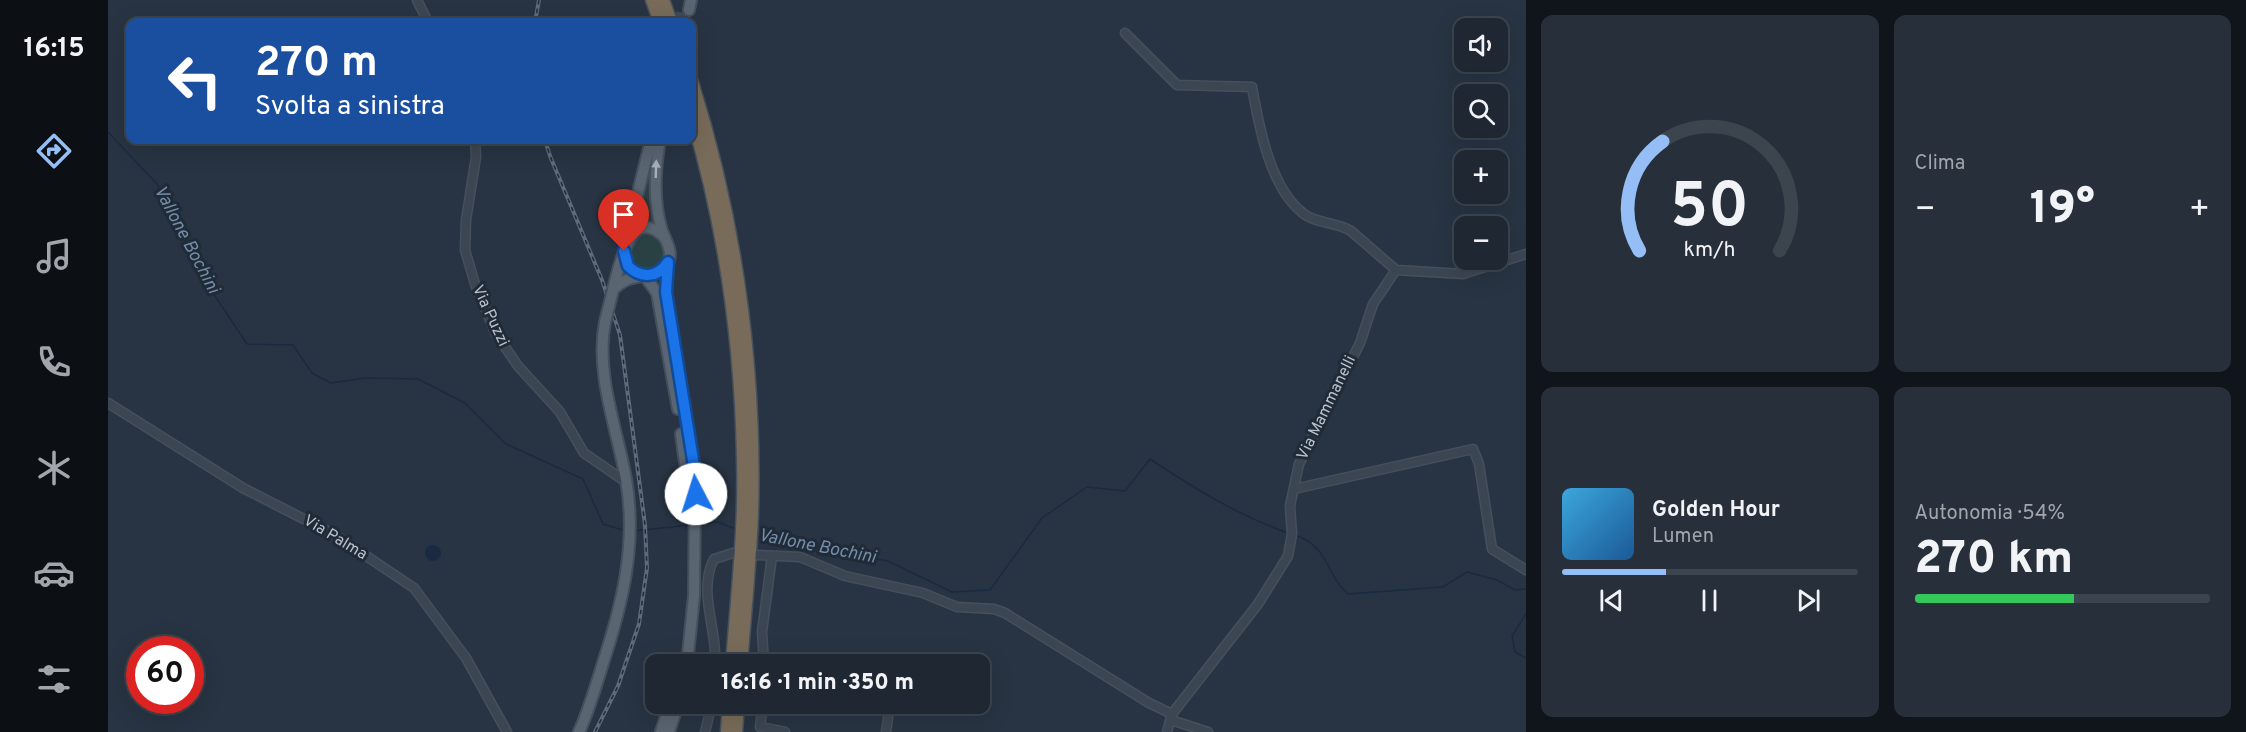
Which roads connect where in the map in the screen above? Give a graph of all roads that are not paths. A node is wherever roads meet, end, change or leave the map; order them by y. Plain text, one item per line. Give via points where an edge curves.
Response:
1 (417, 0) edge
2 (652, 0) edge
3 (663, 0) edge
4 (426, 18) edge
5 (659, 18) edge
6 (670, 18) tunnel mouth
7 (1125, 33) dead end
8 (696, 97) edge
9 (696, 132) edge
10 (475, 144) edge
11 (650, 144) edge
12 (659, 144) edge
13 (666, 240) junction
14 (624, 248) junction
15 (1526, 254) edge
16 (668, 262) junction
17 (1396, 270) junction
18 (643, 275) junction
19 (613, 290) junction
20 (108, 403) edge
21 (626, 482) junction
22 (1294, 489) junction
23 (747, 513) junction
24 (694, 516) junction
25 (746, 539) junction
26 (733, 553) dead end
27 (757, 555) dead end
28 (772, 556) junction
29 (1526, 570) edge
30 (688, 640) junction
31 (683, 654) edge
32 (687, 654) edge
33 (715, 654) edge
34 (733, 654) edge
35 (741, 654) edge
36 (763, 654) edge
37 (667, 714) edge
38 (675, 714) edge
39 (710, 714) edge
40 (728, 714) edge
41 (737, 714) edge
42 (762, 714) edge
43 (889, 714) edge
44 (1172, 717) junction
45 (507, 732) edge
46 (579, 732) edge
47 (661, 732) edge
48 (669, 732) edge
49 (705, 732) edge
50 (727, 732) edge
51 (736, 732) edge
52 (785, 732) edge
53 (886, 732) edge
54 (1167, 732) edge
55 (1208, 732) edge

1 - 4 street
2 - 5 highway
3 - 6 highway
7 - 17 street via 1177,85 1252,87 1263,143 1277,178 1294,204 1312,218 1351,231
8 - 23 highway via 724,201 743,310 750,394
9 - 23 highway via 715,203 734,312
10 - 21 street, Via Puzzi via 465,250 496,334 518,366 560,412 584,453
11 - 14 main road
13 -> 12 main road via 657,209 655,170
13 - 14 main road via 652,230 641,230 631,236
13 - 16 main road via 670,250
14 - 18 main road via 628,266
14 - 19 main road
15 - 17 street via 1463,274
16 - 18 main road via 656,274
16 - 24 main road via 666,292 693,460
17 - 22 street, Via Mammanelli via 1373,304 1360,343 1299,464
18 - 19 main road via 624,279
18 - 24 main road via 657,292
19 - 21 main road, bridge via 601,358
20 - 45 street, Via Palma via 243,488 335,535 414,588 466,658
21 - 46 main road via 630,525 627,579 618,618
22 - 29 street via 1473,449 1479,464 1492,549
22 - 44 street, Via Mammanelli via 1288,556 1258,604
23 - 25 highway
24 - 30 main road via 694,596
25 - 34 highway
25 - 35 highway
26 - 33 street via 714,560 707,577
27 - 28 street
28 - 36 street via 762,632
28 - 44 street via 800,557 845,576 923,593 957,607 1005,613
30 - 31 main road
30 - 32 main road
37 - 47 main road
38 - 48 main road
39 - 49 street
40 - 50 highway
41 - 51 highway
42 - 52 street via 760,727
43 - 53 street
44 - 54 street, Via Mammanelli
44 - 55 street

